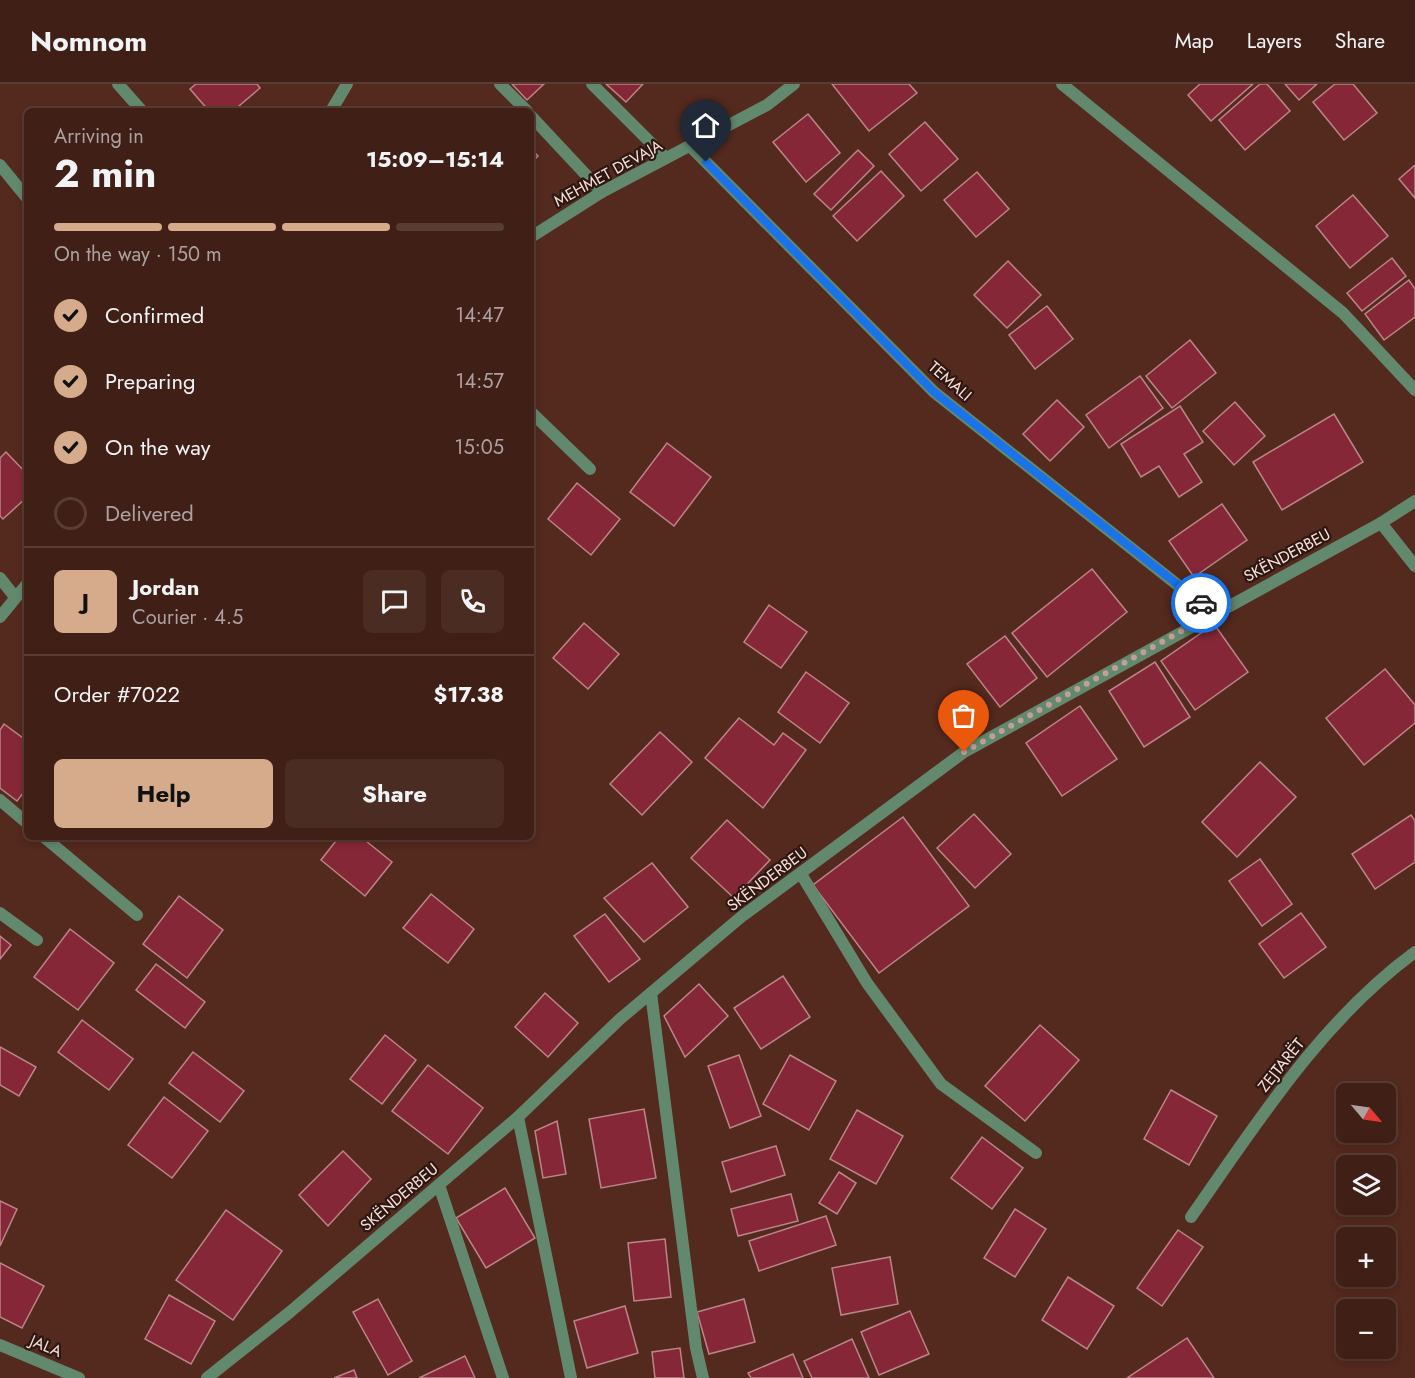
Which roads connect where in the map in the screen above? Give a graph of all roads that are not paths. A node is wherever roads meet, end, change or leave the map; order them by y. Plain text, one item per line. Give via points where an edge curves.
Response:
1 (118, 84) edge
2 (347, 84) edge
3 (500, 84) edge
4 (592, 84) edge
5 (794, 84) edge
6 (1062, 84) edge
7 (780, 88) edge
8 (139, 108) edge
9 (333, 108) edge
10 (524, 108) edge
11 (534, 119) edge
12 (690, 146) junction
13 (666, 158) junction
14 (0, 165) edge
15 (602, 192) junction
16 (24, 194) edge
17 (534, 235) edge
18 (1415, 390) edge
19 (534, 415) edge
20 (590, 470) dead end
21 (1415, 501) edge
22 (1381, 523) junction
23 (1415, 566) edge
24 (0, 578) edge
25 (24, 587) edge
26 (15, 597) junction
27 (1214, 613) junction
28 (0, 617) edge
29 (0, 800) edge
30 (24, 820) edge
31 (48, 840) edge
32 (801, 874) junction
33 (0, 913) edge
34 (137, 915) dead end
35 (37, 940) dead end
36 (1415, 952) edge
37 (651, 993) junction
38 (518, 1117) junction
39 (1036, 1153) dead end
40 (439, 1185) junction
41 (1191, 1216) dead end
42 (0, 1345) edge
43 (79, 1378) edge
44 (207, 1378) edge
45 (503, 1378) edge
46 (570, 1378) edge
47 (703, 1378) edge

1 - 8 street
2 - 9 street
3 - 10 street
4 - 13 street
5 - 7 street, MEHMET DEVAJA
6 - 18 street via 1343,313
7 - 12 street, MEHMET DEVAJA via 767,105
11 - 15 street
12 - 13 street, MEHMET DEVAJA
12 - 27 street, TEMALI via 934,392
13 - 15 street, MEHMET DEVAJA
14 - 16 street
15 - 17 street, MEHMET DEVAJA
19 - 20 street
21 - 22 street, SKËNDERBEU
22 - 23 street
22 - 27 street, SKËNDERBEU
24 - 26 street
25 - 26 street
26 - 28 street
27 - 32 street, SKËNDERBEU via 964,752
29 - 30 street
31 - 34 street
32 - 37 street, SKËNDERBEU via 741,917
32 - 39 street via 867,984 941,1084
33 - 35 street
36 - 41 street, ZEJTARËT via 1386,973 1295,1069
37 - 38 street, SKËNDERBEU
37 - 47 street
38 - 40 street, SKËNDERBEU
38 - 46 street
40 - 44 street, SKËNDERBEU
40 - 45 street
42 - 43 street, JALA

